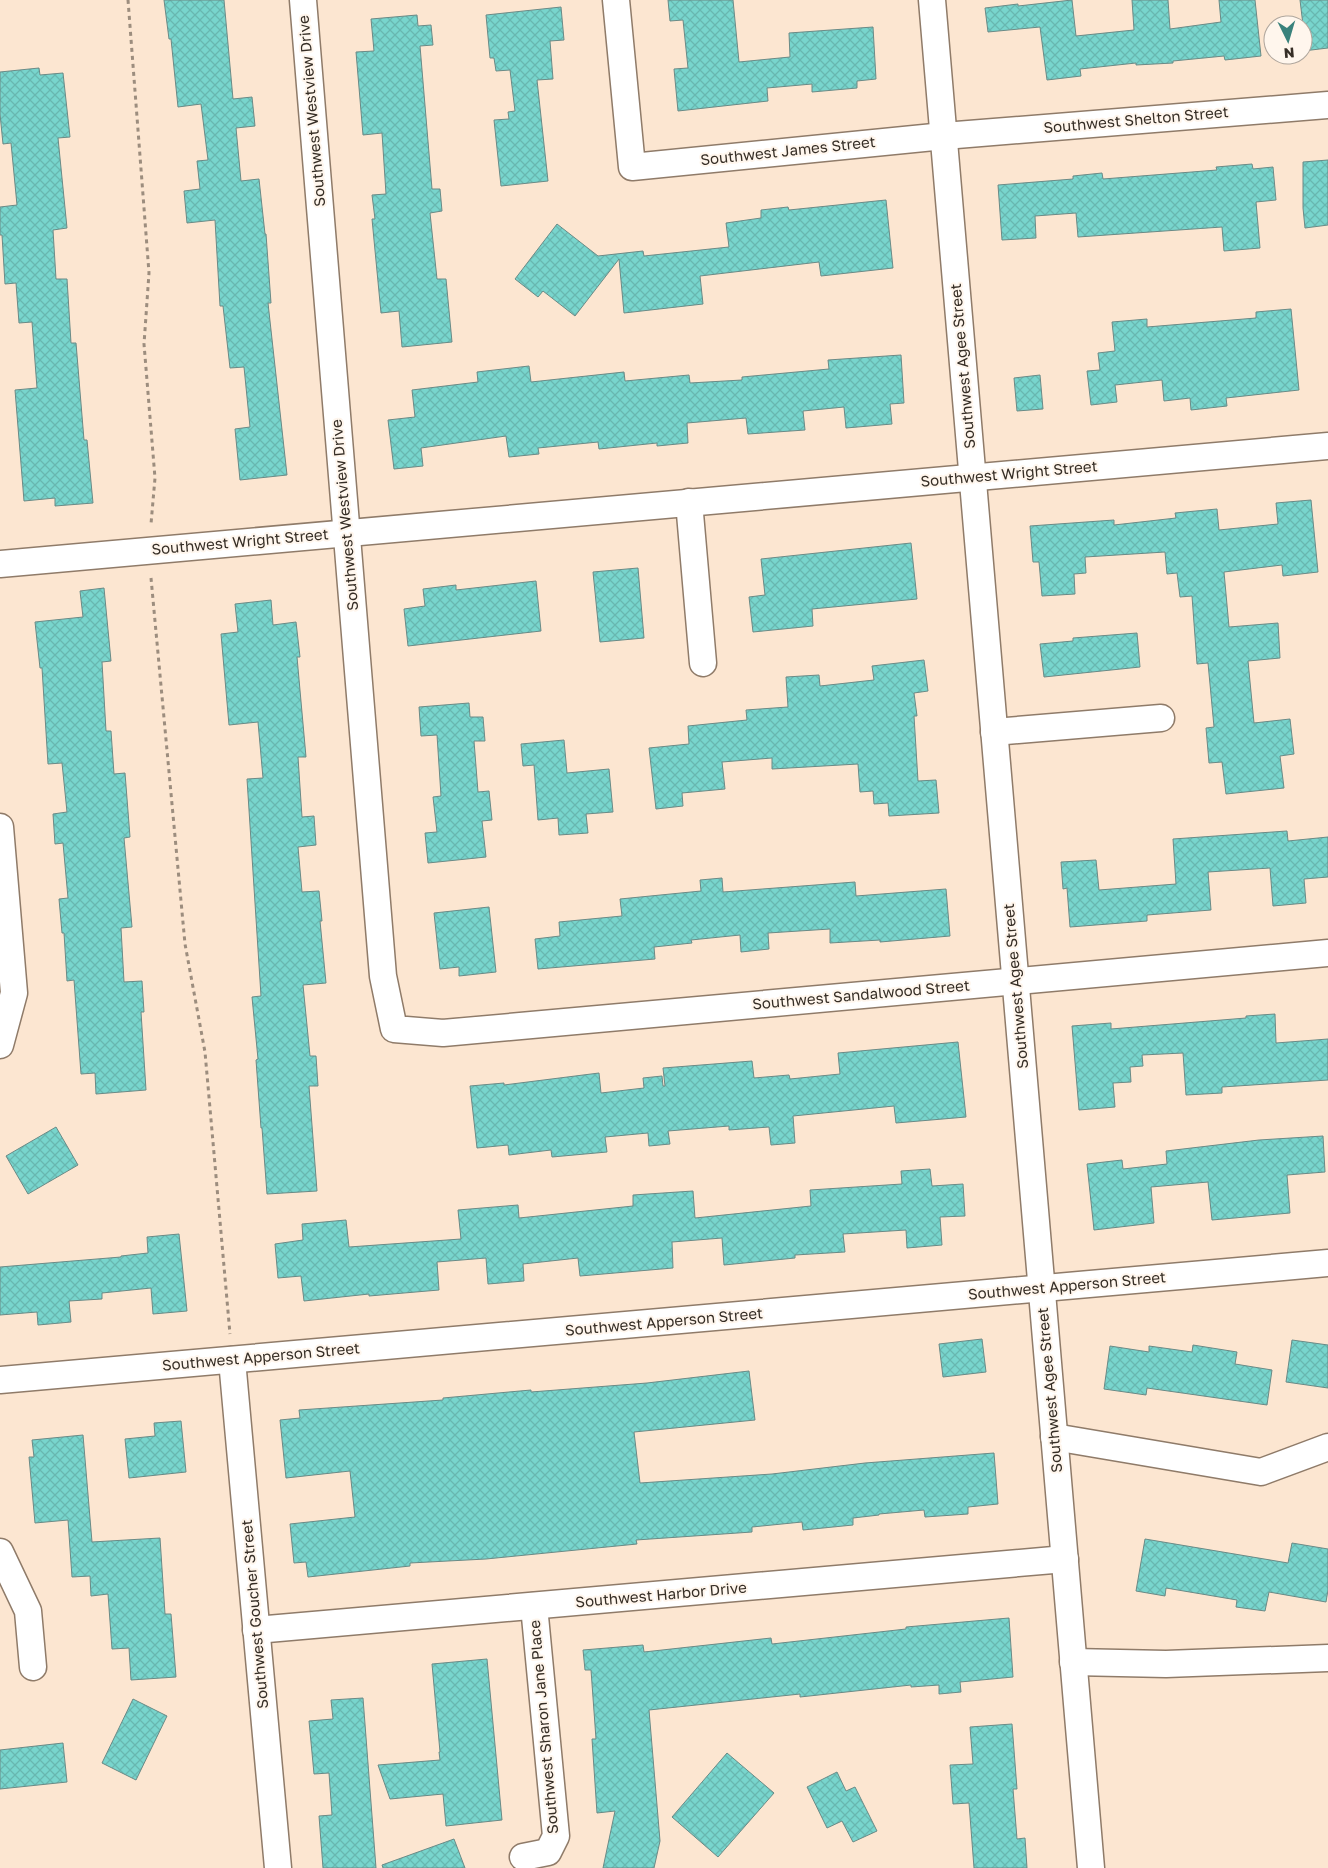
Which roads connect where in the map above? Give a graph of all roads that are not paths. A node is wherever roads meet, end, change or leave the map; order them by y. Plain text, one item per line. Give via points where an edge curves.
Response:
1 (303, 0) edge
2 (616, 0) edge
3 (932, 0) edge
4 (1328, 105) edge
5 (944, 136) junction
6 (1328, 446) edge
7 (973, 478) junction
8 (689, 502) junction
9 (347, 533) junction
10 (0, 564) edge
11 (703, 663) dead end
12 (1161, 718) dead end
13 (994, 732) junction
14 (0, 827) edge
15 (1328, 953) edge
16 (1016, 981) junction
17 (394, 1028) joint
18 (0, 1045) edge
19 (1328, 1263) edge
20 (1042, 1288) junction
21 (232, 1360) junction
22 (0, 1380) edge
23 (1054, 1437) junction
24 (1328, 1447) edge
25 (0, 1552) edge
26 (1065, 1559) junction
27 (534, 1606) junction
28 (256, 1630) junction
29 (1328, 1658) edge
30 (1074, 1662) junction
31 (33, 1667) dead end
32 (523, 1857) dead end
33 (278, 1868) edge
34 (1091, 1868) edge

1 - 9 street, Southwest Westview Drive
2 - 5 street, Southwest James Street via 632,167
3 - 5 street, Southwest Agee Street
4 - 5 street, Southwest Shelton Street
5 - 7 street, Southwest Agee Street
6 - 7 street, Southwest Wright Street
7 - 8 street, Southwest Wright Street
7 - 13 street, Southwest Agee Street
8 - 9 street, Southwest Wright Street
8 - 11 street
9 - 10 street, Southwest Wright Street
9 - 17 street, Southwest Westview Drive via 383,976
12 - 13 street
13 - 16 street, Southwest Agee Street
14 - 18 street via 14,993
15 - 16 street, Southwest Sandalwood Street
16 - 17 street, Southwest Sandalwood Street via 442,1033
16 - 20 street, Southwest Agee Street
19 - 20 street, Southwest Apperson Street
20 - 21 street, Southwest Apperson Street
20 - 23 street, Southwest Agee Street
21 - 22 street, Southwest Apperson Street
21 - 28 street, Southwest Goucher Street
23 - 24 street via 1261,1472
23 - 26 street, Southwest Agee Street
25 - 31 street via 28,1612
26 - 27 street, Southwest Harbor Drive
26 - 30 street, Southwest Agee Street
27 - 28 street, Southwest Harbor Drive
27 - 32 street, Southwest Sharon Jane Place via 556,1836 548,1852
28 - 33 street, Southwest Goucher Street
29 - 30 street via 1166,1664
30 - 34 street, Southwest Agee Street

